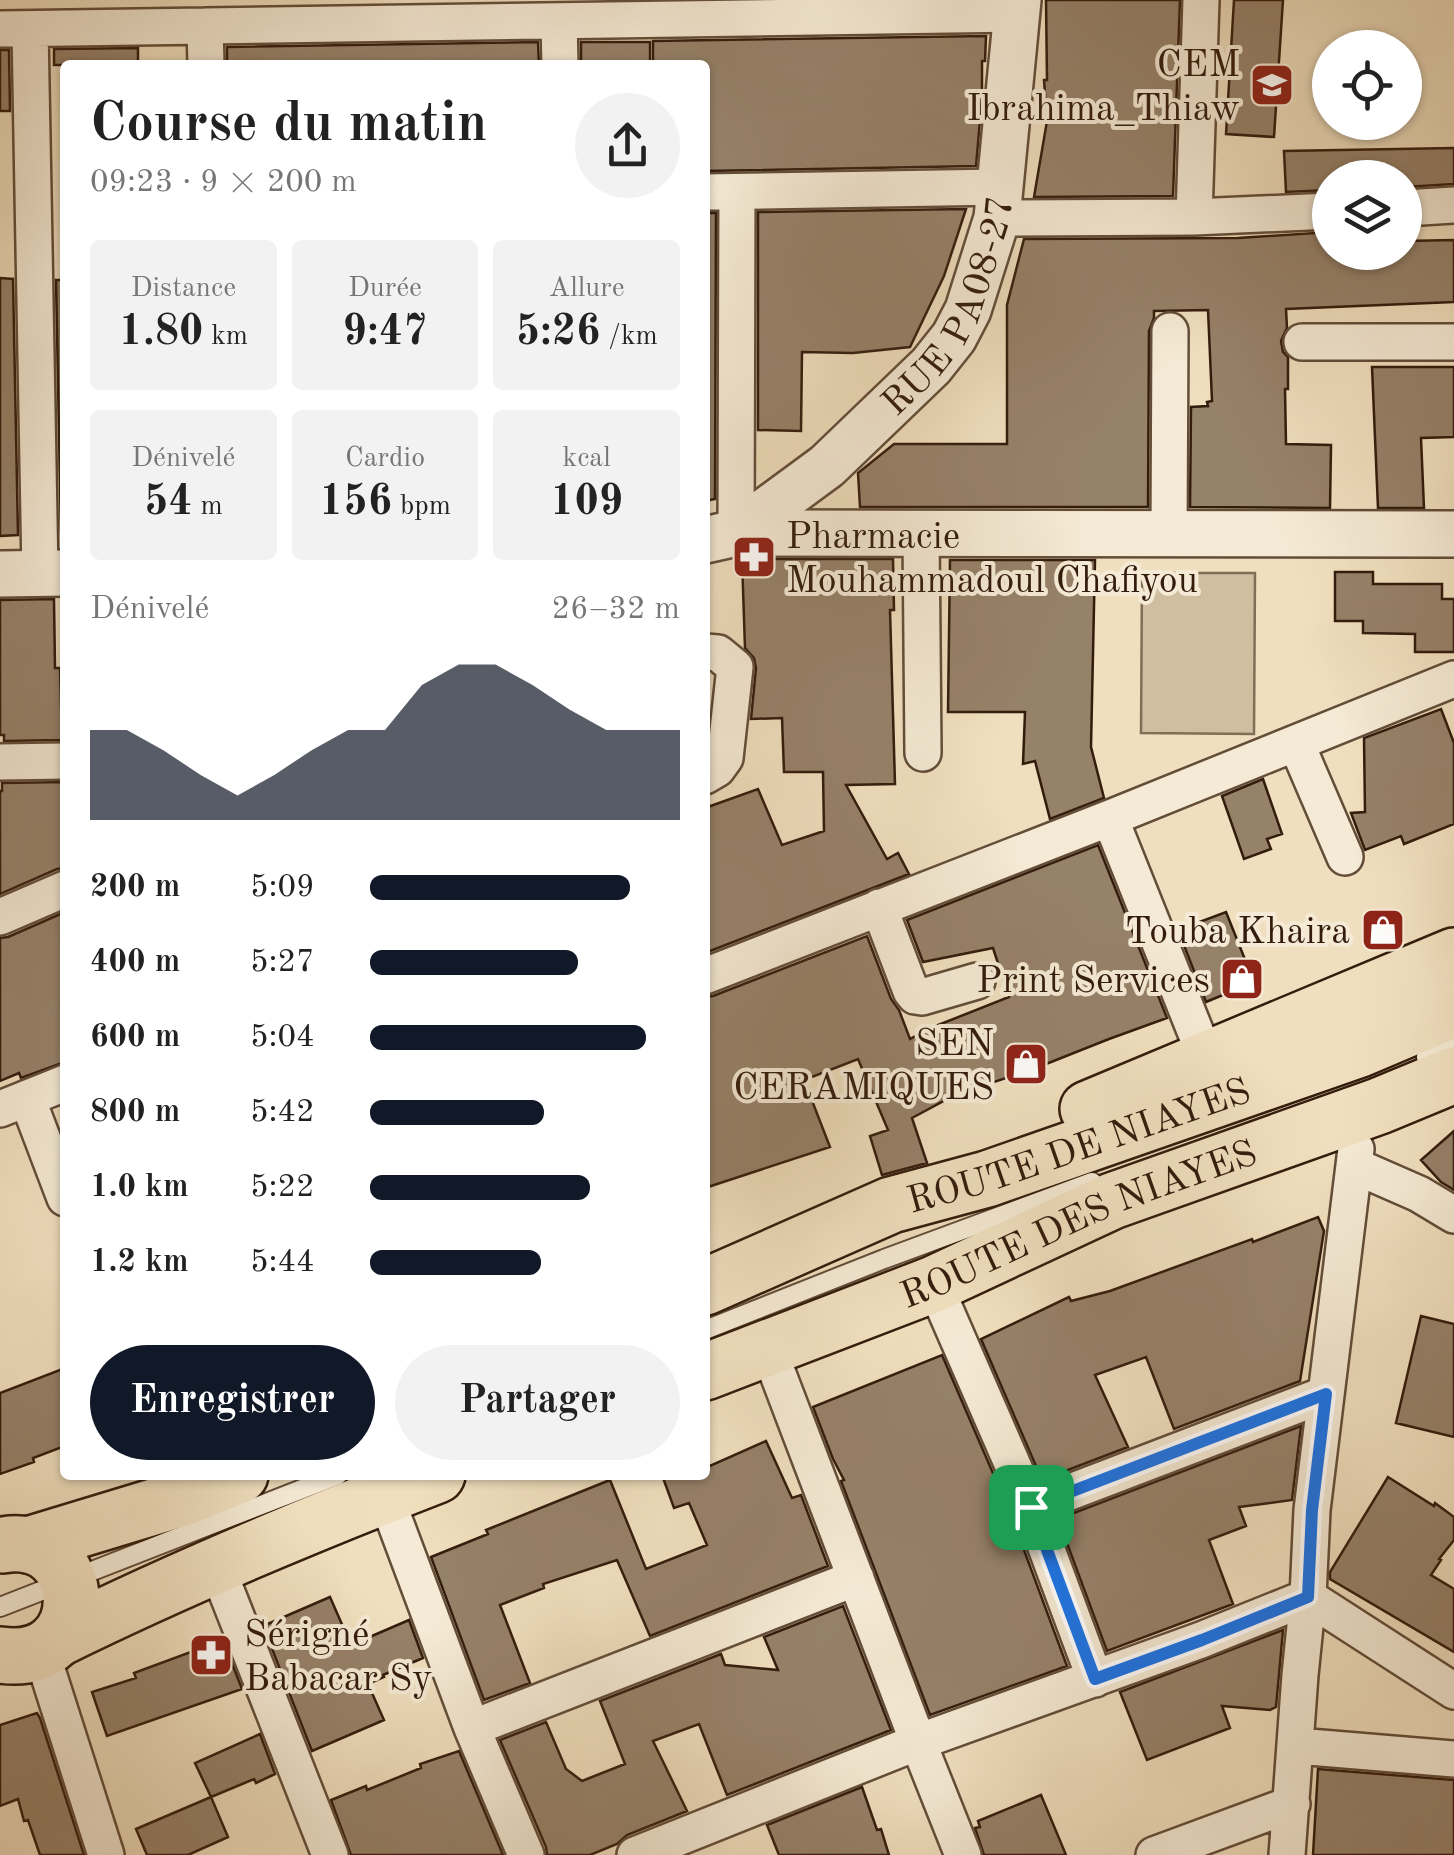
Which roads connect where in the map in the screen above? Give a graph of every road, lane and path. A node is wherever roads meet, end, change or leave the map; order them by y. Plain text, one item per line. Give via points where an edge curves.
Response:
1 (1201, 0) edge
2 (1018, 7) edge
3 (494, 11) edge
4 (79, 14) edge
5 (587, 14) edge
6 (206, 26) junction
7 (15, 29) edge
8 (206, 60) edge
9 (563, 60) edge
10 (721, 192) edge
11 (999, 203) junction
12 (1454, 205) edge
13 (1422, 207) edge
14 (17, 208) edge
15 (1312, 212) edge
16 (1194, 217) junction
17 (1170, 331) dead end
18 (1302, 342) dead end
19 (1454, 342) edge
20 (921, 533) junction
21 (1169, 534) junction
22 (1454, 534) edge
23 (720, 536) edge
24 (35, 573) edge
25 (710, 652) edge
26 (1454, 680) edge
27 (1296, 744) junction
28 (924, 753) dead end
29 (60, 761) edge
30 (0, 762) edge
31 (710, 773) edge
32 (1110, 818) junction
33 (1345, 857) dead end
34 (60, 891) edge
35 (879, 907) junction
36 (0, 917) edge
37 (1454, 956) edge
38 (710, 974) edge
39 (978, 981) dead end
40 (1454, 1009) edge
41 (1454, 1046) edge
42 (1206, 1058) junction
43 (1429, 1071) edge
44 (60, 1085) edge
45 (13, 1103) edge
46 (1454, 1109) edge
47 (1355, 1158) junction
48 (1105, 1177) dead end
49 (60, 1189) edge
50 (891, 1206) junction
51 (1454, 1215) edge
52 (941, 1280) junction
53 (710, 1285) edge
54 (710, 1328) edge
55 (768, 1348) junction
56 (710, 1370) edge
57 (1326, 1394) junction
58 (227, 1480) edge
59 (400, 1480) edge
60 (361, 1485) edge
61 (1031, 1507) junction
62 (14, 1546) edge
63 (216, 1565) junction
64 (856, 1578) junction
65 (70, 1581) junction
66 (1308, 1597) junction
67 (13, 1635) edge
68 (1095, 1679) junction
69 (1454, 1692) edge
70 (472, 1728) junction
71 (918, 1742) junction
72 (1297, 1746) junction
73 (1454, 1758) edge
74 (1292, 1804) junction
75 (106, 1855) edge
76 (330, 1855) edge
77 (526, 1855) edge
78 (635, 1855) edge
79 (963, 1855) edge
80 (1154, 1855) edge
81 (1288, 1855) edge

1 - 16 street
2 - 5 street
2 - 11 street, RUE PA08-27
3 - 5 street
3 - 6 street
4 - 6 street
4 - 7 street
5 - 9 street
6 - 8 street
7 - 14 street
10 - 11 street
10 - 23 street
11 - 16 street
11 - 23 street, RUE PA08-27 via 968,310 930,366 828,466
12 - 13 street
14 - 24 street
15 - 16 street
17 - 21 street
18 - 19 street
20 - 21 street
20 - 23 street
20 - 28 street
21 - 22 street
25 - 31 street via 734,667 725,758
26 - 27 street
27 - 32 street
27 - 33 street
29 - 30 street
32 - 35 street
32 - 42 street
34 - 36 street
35 - 38 street
35 - 39 street via 916,996
37 - 42 main road
40 - 50 main road, ROUTE DE NIAYES via 1360,1049 987,1180
41 - 43 lane
42 - 50 main road via 979,1156
43 - 52 main road, ROUTE DES NIAYES via 1380,1106 1112,1201
44 - 45 street
45 - 49 street
46 - 47 main road
47 - 51 street
47 - 52 main road
47 - 57 street
48 - 54 lane
50 - 53 main road, ROUTE DE NIAYES
52 - 55 main road, ROUTE DES NIAYES
52 - 61 street
55 - 56 main road, ROUTE DES NIAYES
55 - 64 street
57 - 61 street
57 - 66 street
58 - 62 main road
59 - 60 main road
60 - 63 main road
60 - 65 lane
60 - 70 street
61 - 68 street
62 - 65 main road via 46,1553
63 - 67 main road via 132,1602
63 - 76 street
64 - 70 street
64 - 71 street
65 - 67 main road via 68,1623
66 - 68 street
66 - 69 street
66 - 72 street
67 - 75 street
68 - 71 street
70 - 77 street
71 - 78 street
71 - 79 street
72 - 73 street
72 - 74 street
74 - 80 street
74 - 81 street

